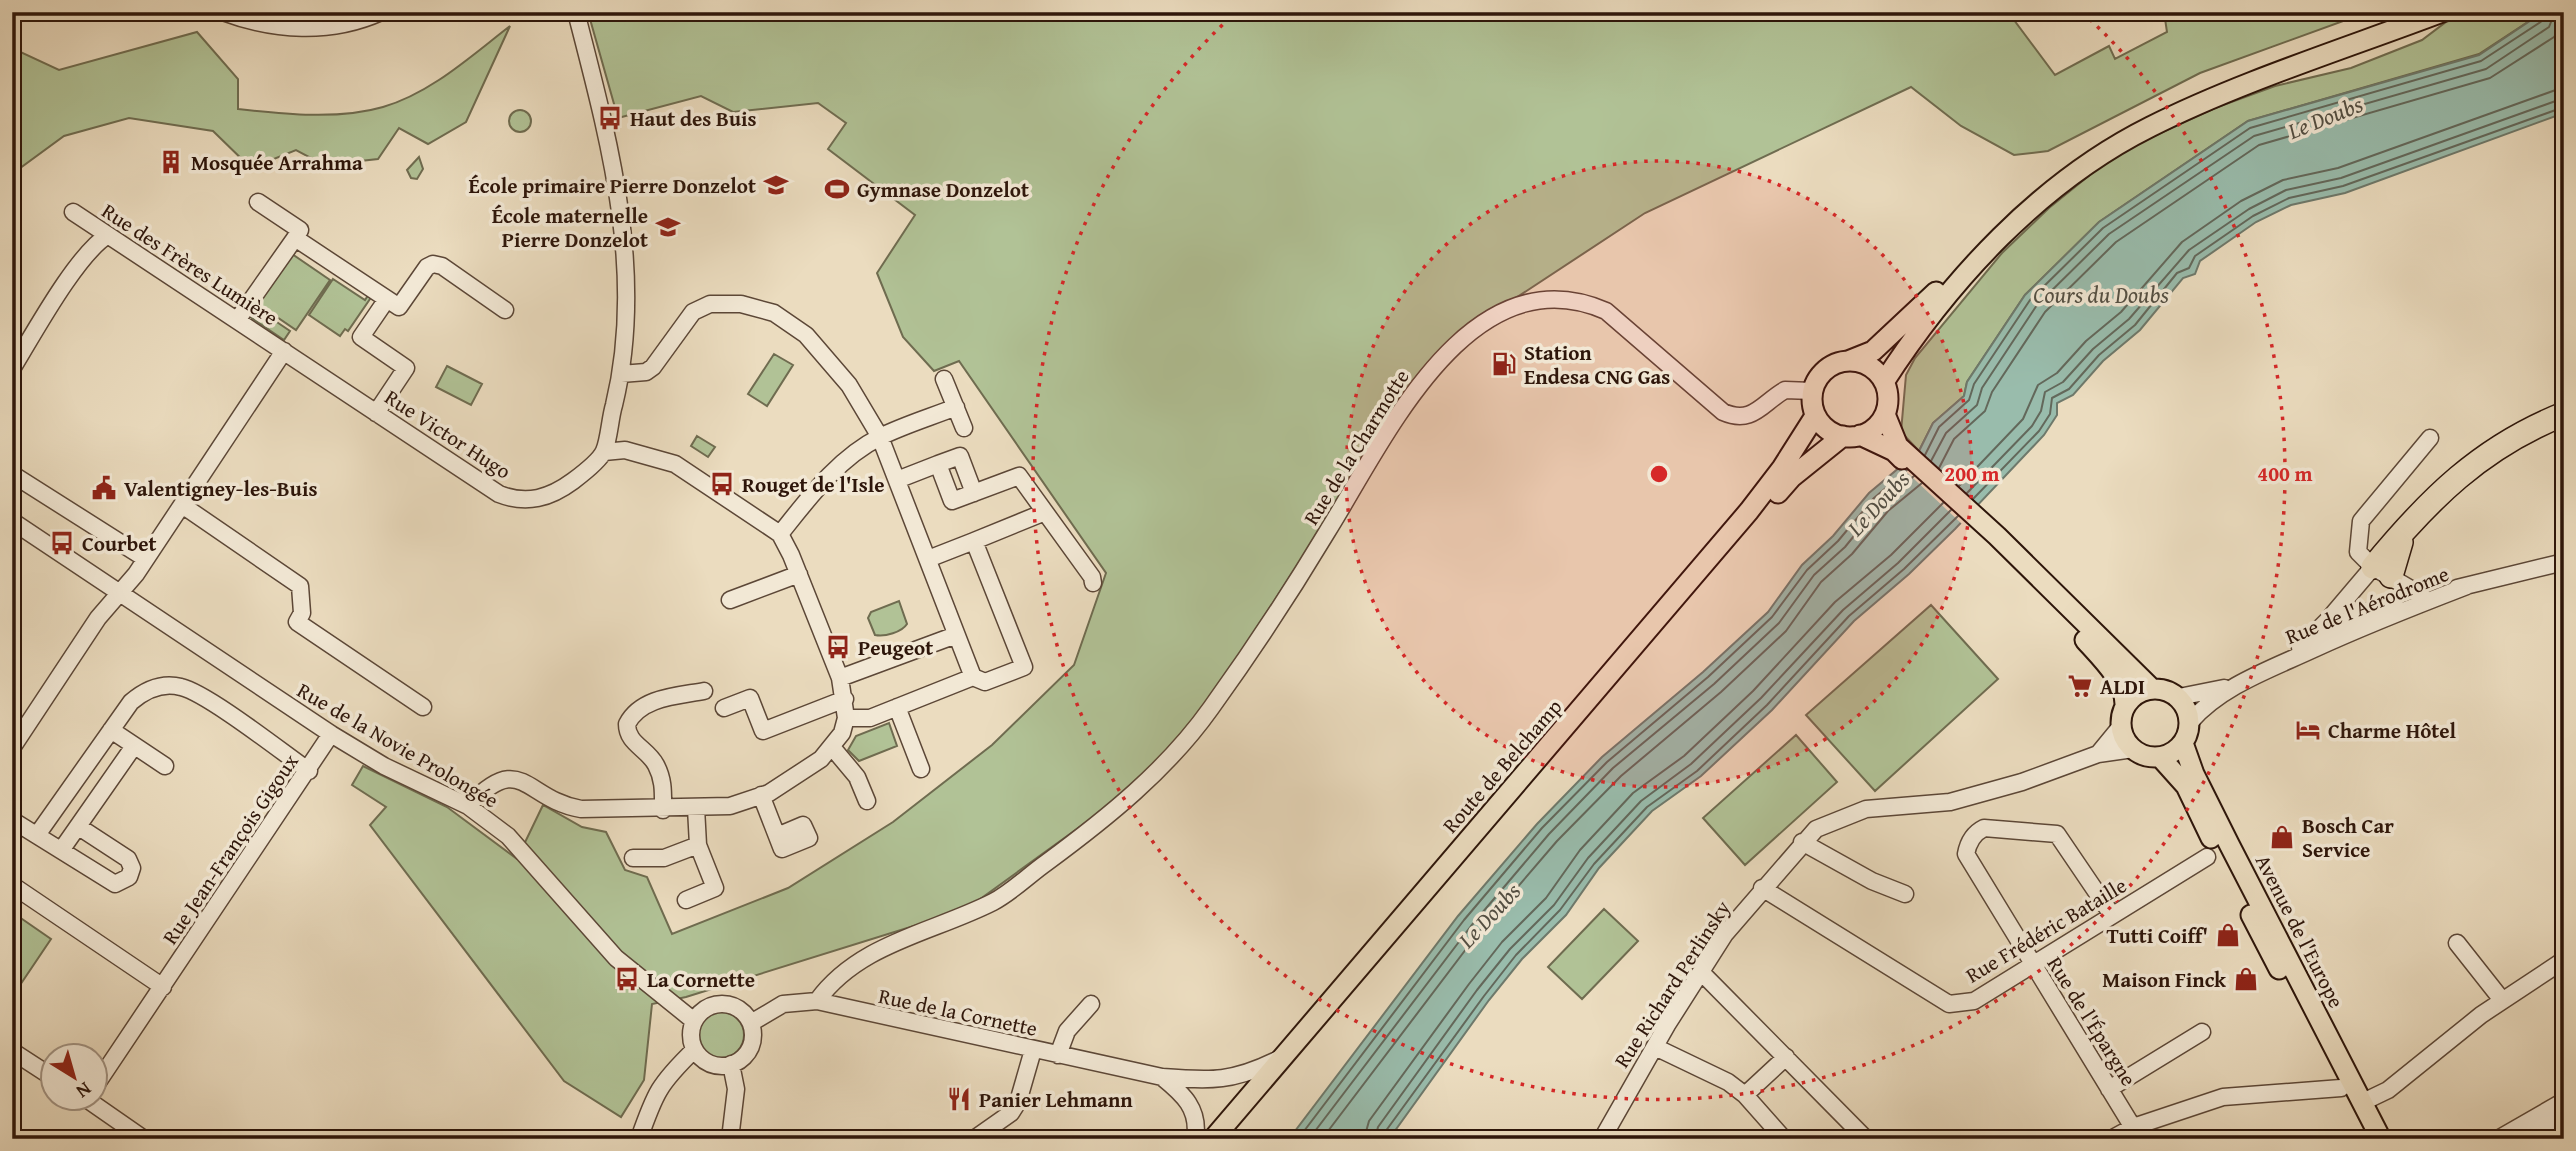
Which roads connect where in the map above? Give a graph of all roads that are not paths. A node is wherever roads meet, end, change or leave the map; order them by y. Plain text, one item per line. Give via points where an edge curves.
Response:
1 (223, 12) edge
2 (381, 12) edge
3 (576, 12) edge
4 (2416, 12) edge
5 (2442, 12) edge
6 (258, 202) dead end
7 (73, 212) dead end
8 (108, 236) junction
9 (295, 237) junction
10 (387, 299) junction
11 (505, 310) dead end
12 (238, 320) junction
13 (284, 351) junction
14 (1848, 361) junction
15 (12, 369) edge
16 (621, 374) junction
17 (944, 379) dead end
18 (1884, 382) junction
19 (1812, 391) junction
20 (956, 407) junction
21 (376, 413) junction
22 (1885, 414) junction
23 (2564, 414) edge
24 (1815, 416) junction
25 (964, 428) dead end
26 (1852, 436) junction
27 (880, 437) junction
28 (2430, 438) dead end
29 (1896, 449) junction
30 (604, 452) junction
31 (938, 464) junction
32 (12, 474) edge
33 (897, 480) junction
34 (974, 493) junction
35 (182, 505) junction
36 (1045, 512) junction
37 (12, 521) edge
38 (1979, 527) junction
39 (780, 534) junction
40 (974, 541) junction
41 (146, 559) junction
42 (928, 559) junction
43 (2564, 562) edge
44 (799, 574) junction
45 (2376, 574) junction
46 (1093, 583) dead end
47 (2467, 586) junction
48 (119, 594) junction
49 (2420, 595) junction
50 (730, 600) dead end
51 (2384, 611) junction
52 (956, 635) junction
53 (2300, 648) junction
54 (2283, 662) junction
55 (973, 677) junction
56 (840, 678) junction
57 (2240, 684) junction
58 (2151, 688) junction
59 (704, 691) dead end
60 (2179, 697) junction
61 (845, 699) junction
62 (897, 706) junction
63 (2126, 706) junction
64 (423, 707) dead end
65 (724, 708) dead end
66 (846, 718) junction
67 (2190, 722) junction
68 (2121, 726) junction
69 (111, 730) junction
70 (331, 734) junction
71 (2183, 743) junction
72 (134, 746) junction
73 (832, 747) junction
74 (12, 748) edge
75 (2133, 749) junction
76 (2098, 754) junction
77 (2160, 757) junction
78 (165, 766) dead end
79 (921, 769) dead end
80 (309, 771) junction
81 (761, 795) junction
82 (867, 801) dead end
83 (468, 806) junction
84 (696, 808) junction
85 (663, 810) junction
86 (12, 820) edge
87 (79, 827) junction
88 (37, 835) junction
89 (777, 836) dead end
90 (1802, 842) junction
91 (698, 845) junction
92 (62, 849) junction
93 (2207, 857) dead end
94 (633, 858) dead end
95 (12, 885) edge
96 (1762, 888) junction
97 (1905, 894) dead end
98 (686, 900) dead end
99 (2112, 915) junction
100 (2458, 943) dead end
101 (2564, 960) edge
102 (2032, 964) junction
103 (1701, 972) junction
104 (163, 988) junction
105 (2502, 1000) junction
106 (817, 1001) junction
107 (1091, 1004) dead end
108 (694, 1021) junction
109 (751, 1023) junction
110 (2202, 1032) dead end
111 (1655, 1046) junction
112 (694, 1050) junction
113 (1033, 1050) junction
114 (12, 1051) edge
115 (1058, 1055) junction
116 (1283, 1057) junction
117 (1786, 1057) junction
118 (732, 1064) junction
119 (108, 1067) edge
120 (38, 1068) edge
121 (1162, 1077) junction
122 (2341, 1088) junction
123 (2109, 1089) junction
124 (1745, 1095) junction
125 (2564, 1101) edge
126 (2363, 1102) junction
127 (108, 1111) edge
128 (2564, 1113) edge
129 (2136, 1133) edge
130 (144, 1139) edge
131 (639, 1139) edge
132 (730, 1139) edge
133 (974, 1139) edge
134 (1195, 1139) edge
135 (1213, 1139) edge
136 (1222, 1139) edge
137 (1602, 1139) edge
138 (1784, 1139) edge
139 (1866, 1139) edge
140 (2111, 1139) edge
141 (2368, 1139) edge
142 (2381, 1139) edge
143 (2498, 1139) edge
144 (2525, 1139) edge

1 - 2 street via 284,27 322,29
3 - 16 street via 610,151 624,240 627,340
4 - 14 main road via 2202,94 2085,154 2020,206 1873,351
5 - 18 main road via 2221,96 2107,151 2008,230 1934,311
6 - 9 street via 300,229
7 - 8 street, Rue des Frères Lumière
8 - 12 street, Rue des Frères Lumière
8 - 15 street via 95,246 62,291
9 - 10 street
9 - 12 street
10 - 11 street via 398,307 433,264
10 - 21 street via 361,337 406,368
12 - 13 street, Rue des Frères Lumière
13 - 21 street, Rue Victor Hugo
13 - 35 street
14 - 18 main road via 1869,367
14 - 19 main road via 1828,368
16 - 27 street via 653,367 700,307 754,306 774,313 806,335 849,385
16 - 30 street
17 - 20 street
18 - 22 main road via 1888,397
19 - 24 main road
19 - 106 street, Rue de la Charmotte via 1785,390 1755,414 1736,418 1723,412 1606,311 1584,301 1539,300 1504,311 1456,342 1416,386 1210,710 1138,790 995,901 863,957 831,982
20 - 25 street
20 - 27 street
21 - 30 street, Rue Victor Hugo via 512,499 550,495
22 - 26 main road via 1875,427
22 - 29 main road
23 - 45 highway via 2479,458 2409,527
24 - 26 main road via 1828,430
24 - 116 main road, Route de Belchamp via 1749,511
26 - 29 main road
26 - 136 main road, Route de Belchamp via 1792,477
27 - 33 street
27 - 39 street via 817,488
28 - 45 street via 2361,521 2358,552
29 - 38 main road
30 - 39 street via 625,450 675,464
31 - 33 street
31 - 34 street via 960,456
31 - 34 street via 952,501
32 - 41 street
33 - 42 street
34 - 36 street via 1019,476
35 - 41 street
35 - 64 street via 300,586 302,613 297,622
36 - 40 street
36 - 46 street
37 - 48 street, Rue de la Novie Prolongée
38 - 58 main road via 1997,536
38 - 63 main road via 2103,661 2126,694
39 - 44 street
40 - 42 street
40 - 55 street via 1024,667 985,682
41 - 48 street
42 - 52 street
43 - 47 street, Rue de l'Aérodrome
44 - 50 street
44 - 56 street
45 - 49 street
45 - 51 street
45 - 51 street via 2365,594
45 - 53 street
47 - 49 street, Rue de l'Aérodrome
47 - 51 street, Rue de l'Aérodrome
48 - 70 street, Rue de la Novie Prolongée
48 - 74 street via 98,618
49 - 51 street, Rue de l'Aérodrome
51 - 53 street, Rue de l'Aérodrome
51 - 54 street, Rue de l'Aérodrome
52 - 55 street
52 - 56 street
53 - 54 street, Rue de l'Aérodrome
54 - 57 street, Rue de l'Aérodrome
55 - 62 street
56 - 61 street
57 - 60 street, Rue de l'Aérodrome
57 - 67 street, Rue de l'Aérodrome via 2205,706
58 - 60 main road
58 - 63 main road via 2132,697
59 - 85 street via 640,707 627,724 631,740 648,752 664,783
60 - 67 main road
61 - 65 street via 763,731 750,698
61 - 66 street
62 - 66 street via 870,718
62 - 79 street
63 - 68 main road
66 - 73 street
67 - 71 main road
68 - 75 main road
68 - 76 street, Rue Richard Perlinsky
69 - 72 street
69 - 80 street via 143,691 178,686 192,690
69 - 88 street
70 - 80 street, Rue Jean-François Gigoux
70 - 83 street, Rue de la Novie Prolongée via 384,766
71 - 77 main road
71 - 126 main road, Avenue de l'Europe via 2228,843
72 - 78 street
72 - 87 street
73 - 81 street via 798,776
73 - 82 street via 857,777
75 - 76 street, Rue Richard Perlinsky
75 - 77 main road
76 - 90 street, Rue Richard Perlinsky via 2045,775 1950,802 1866,809 1816,829
77 - 122 main road, Avenue de l'Europe via 2186,786
80 - 104 street, Rue Jean-François Gigoux
81 - 84 street via 730,806
81 - 89 street
83 - 85 street via 487,786 512,778 562,805
83 - 108 street, Rue de la Novie Prolongée via 534,862 616,958
84 - 85 street
84 - 91 street
86 - 88 street
87 - 92 street
87 - 92 street via 128,859 132,868 128,877 116,884
88 - 92 street
90 - 96 street, Rue Richard Perlinsky
90 - 97 street
91 - 94 street via 664,858
91 - 98 street via 715,888
93 - 99 street, Rue Frédéric Bataille
95 - 104 street
96 - 102 street, Rue Frédéric Bataille via 1949,1004 1974,1001
96 - 103 street, Rue Richard Perlinsky
99 - 102 street, Rue Frédéric Bataille
99 - 102 street, Rue de l'Épargne via 2057,834 1977,831 1966,854
100 - 105 street
101 - 105 street
102 - 123 street, Rue de l'Épargne
103 - 111 street, Rue Richard Perlinsky
103 - 117 street
104 - 119 street, Rue Jean-François Gigoux
105 - 126 street via 2388,1090
106 - 109 street, Rue de la Cornette via 783,1004
106 - 113 street, Rue de la Cornette
107 - 115 street via 1067,1031
108 - 109 street via 701,1011 719,1004 738,1008
108 - 112 street via 690,1034
109 - 118 street via 752,1043
110 - 123 street
111 - 124 street via 1716,1074
111 - 137 street, Rue Richard Perlinsky
112 - 118 street via 710,1064
112 - 131 street via 663,1081
113 - 115 street, Rue de la Cornette
113 - 133 street via 1011,1113
114 - 120 street
115 - 121 street, Rue de la Cornette
116 - 121 street, Rue de la Cornette via 1233,1078
116 - 135 main road, Route de Belchamp
117 - 124 street
117 - 139 street
118 - 132 street via 736,1097
121 - 134 street via 1188,1101 1194,1113
122 - 129 street via 2223,1097
122 - 141 main road, Avenue de l'Europe
123 - 129 street, Rue de l'Épargne
124 - 138 street
125 - 143 street
126 - 142 main road, Avenue de l'Europe
127 - 130 street
128 - 144 street
129 - 140 street

